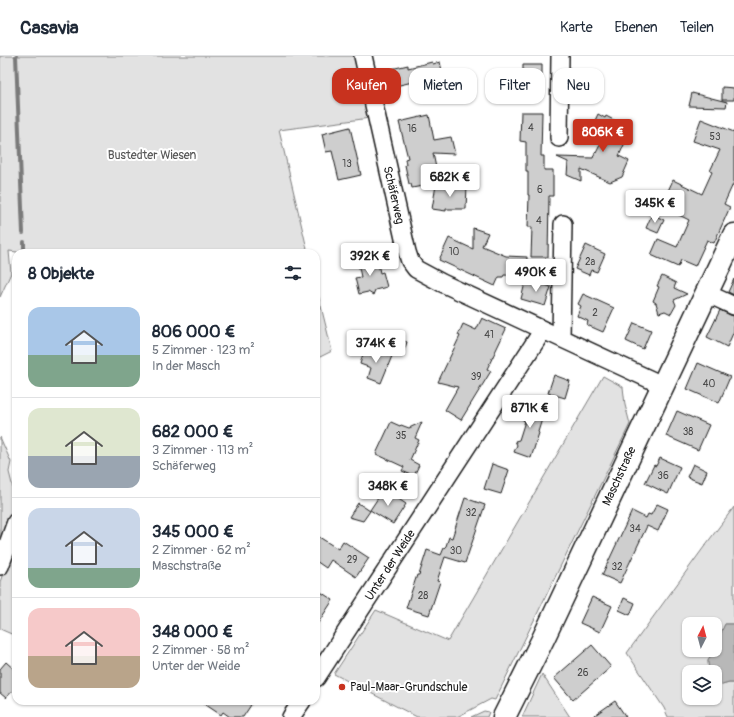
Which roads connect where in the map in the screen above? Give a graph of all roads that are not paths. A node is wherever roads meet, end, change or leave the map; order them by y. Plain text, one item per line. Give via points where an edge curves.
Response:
1 (363, 56) edge
2 (560, 56) edge
3 (559, 138) dead end
4 (563, 224) dead end
5 (734, 235) edge
6 (706, 293) junction
7 (734, 306) edge
8 (543, 330) junction
9 (561, 338) junction
10 (662, 385) junction
11 (12, 533) edge
12 (0, 566) edge
13 (320, 672) edge
14 (299, 705) edge
15 (291, 717) edge
16 (504, 717) edge

1 - 8 street, Schäferweg via 410,261 416,269 442,283
2 - 3 street
4 - 9 street
5 - 6 street, Maschstraße
6 - 7 street
6 - 10 street, Maschstraße
8 - 9 street, Schäferweg
8 - 13 street, Unter der Weide
9 - 10 street, Schäferweg
10 - 16 street, Maschstraße
11 - 12 street
14 - 15 street

